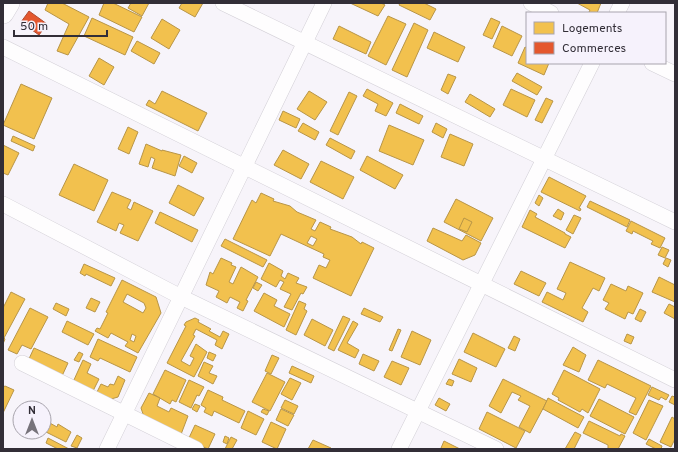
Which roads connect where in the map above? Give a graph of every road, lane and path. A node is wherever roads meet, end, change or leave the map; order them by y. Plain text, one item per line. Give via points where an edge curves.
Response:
1 (9, 3) edge
2 (223, 3) edge
3 (324, 3) edge
4 (530, 3) edge
5 (622, 3) edge
6 (3, 12) edge
7 (549, 12) edge
8 (618, 12) edge
9 (305, 43) junction
10 (3, 47) edge
11 (592, 64) edge
12 (654, 64) edge
13 (675, 74) edge
14 (544, 159) junction
15 (244, 167) junction
16 (3, 204) edge
17 (675, 222) edge
18 (481, 284) junction
19 (181, 298) junction
20 (22, 363) dead end
21 (675, 380) edge
22 (418, 411) junction
23 (124, 414) junction
24 (107, 449) edge
25 (196, 449) edge
26 (399, 449) edge
27 (496, 449) edge

1 - 6 main road
2 - 9 street
3 - 9 street
4 - 7 street
5 - 8 street
9 - 14 street
9 - 15 street
10 - 15 street
11 - 14 street
12 - 13 street
14 - 17 street
14 - 18 street
15 - 18 street
15 - 19 street
16 - 19 street
18 - 21 street
18 - 22 street
19 - 22 street
19 - 23 street
20 - 23 street
22 - 26 street
22 - 27 street
23 - 24 street
23 - 25 street

